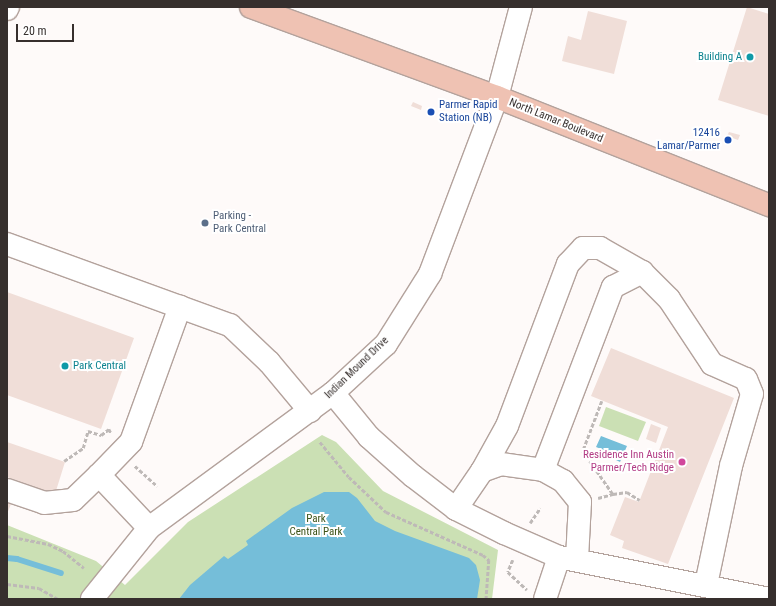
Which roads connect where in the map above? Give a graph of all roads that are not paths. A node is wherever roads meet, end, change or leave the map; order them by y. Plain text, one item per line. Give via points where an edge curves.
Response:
1 (251, 7) edge
2 (521, 7) edge
3 (497, 98) junction
4 (769, 205) edge
5 (7, 244) edge
6 (642, 272) junction
7 (180, 307) junction
8 (333, 393) junction
9 (310, 410) junction
10 (542, 470) junction
11 (482, 471) junction
12 (99, 474) junction
13 (7, 490) edge
14 (456, 508) junction
15 (149, 528) junction
16 (568, 558) junction
17 (706, 585) junction
18 (92, 599) edge
19 (545, 599) edge
20 (769, 599) edge

1 - 3 main road, North Lamar Boulevard
2 - 3 street, Indian Mound Drive
3 - 4 main road, North Lamar Boulevard
3 - 8 street, Indian Mound Drive via 430,274 386,344
5 - 7 street
6 - 10 street via 613,287
6 - 11 street via 600,248 583,248 568,264 507,426
6 - 17 street via 670,299 712,364 746,379 752,394 731,466
7 - 9 street via 230,325 269,362
7 - 12 street via 131,442
8 - 9 street, Indian Mound Drive
8 - 14 street via 369,437 413,476
9 - 15 street, Indian Mound Drive
10 - 11 street via 500,464
10 - 16 street via 563,481 580,502
11 - 14 street
12 - 13 street via 73,500 44,503
12 - 15 street
14 - 16 street
15 - 18 street, Indian Mound Drive
16 - 17 street
16 - 19 street
17 - 20 street

